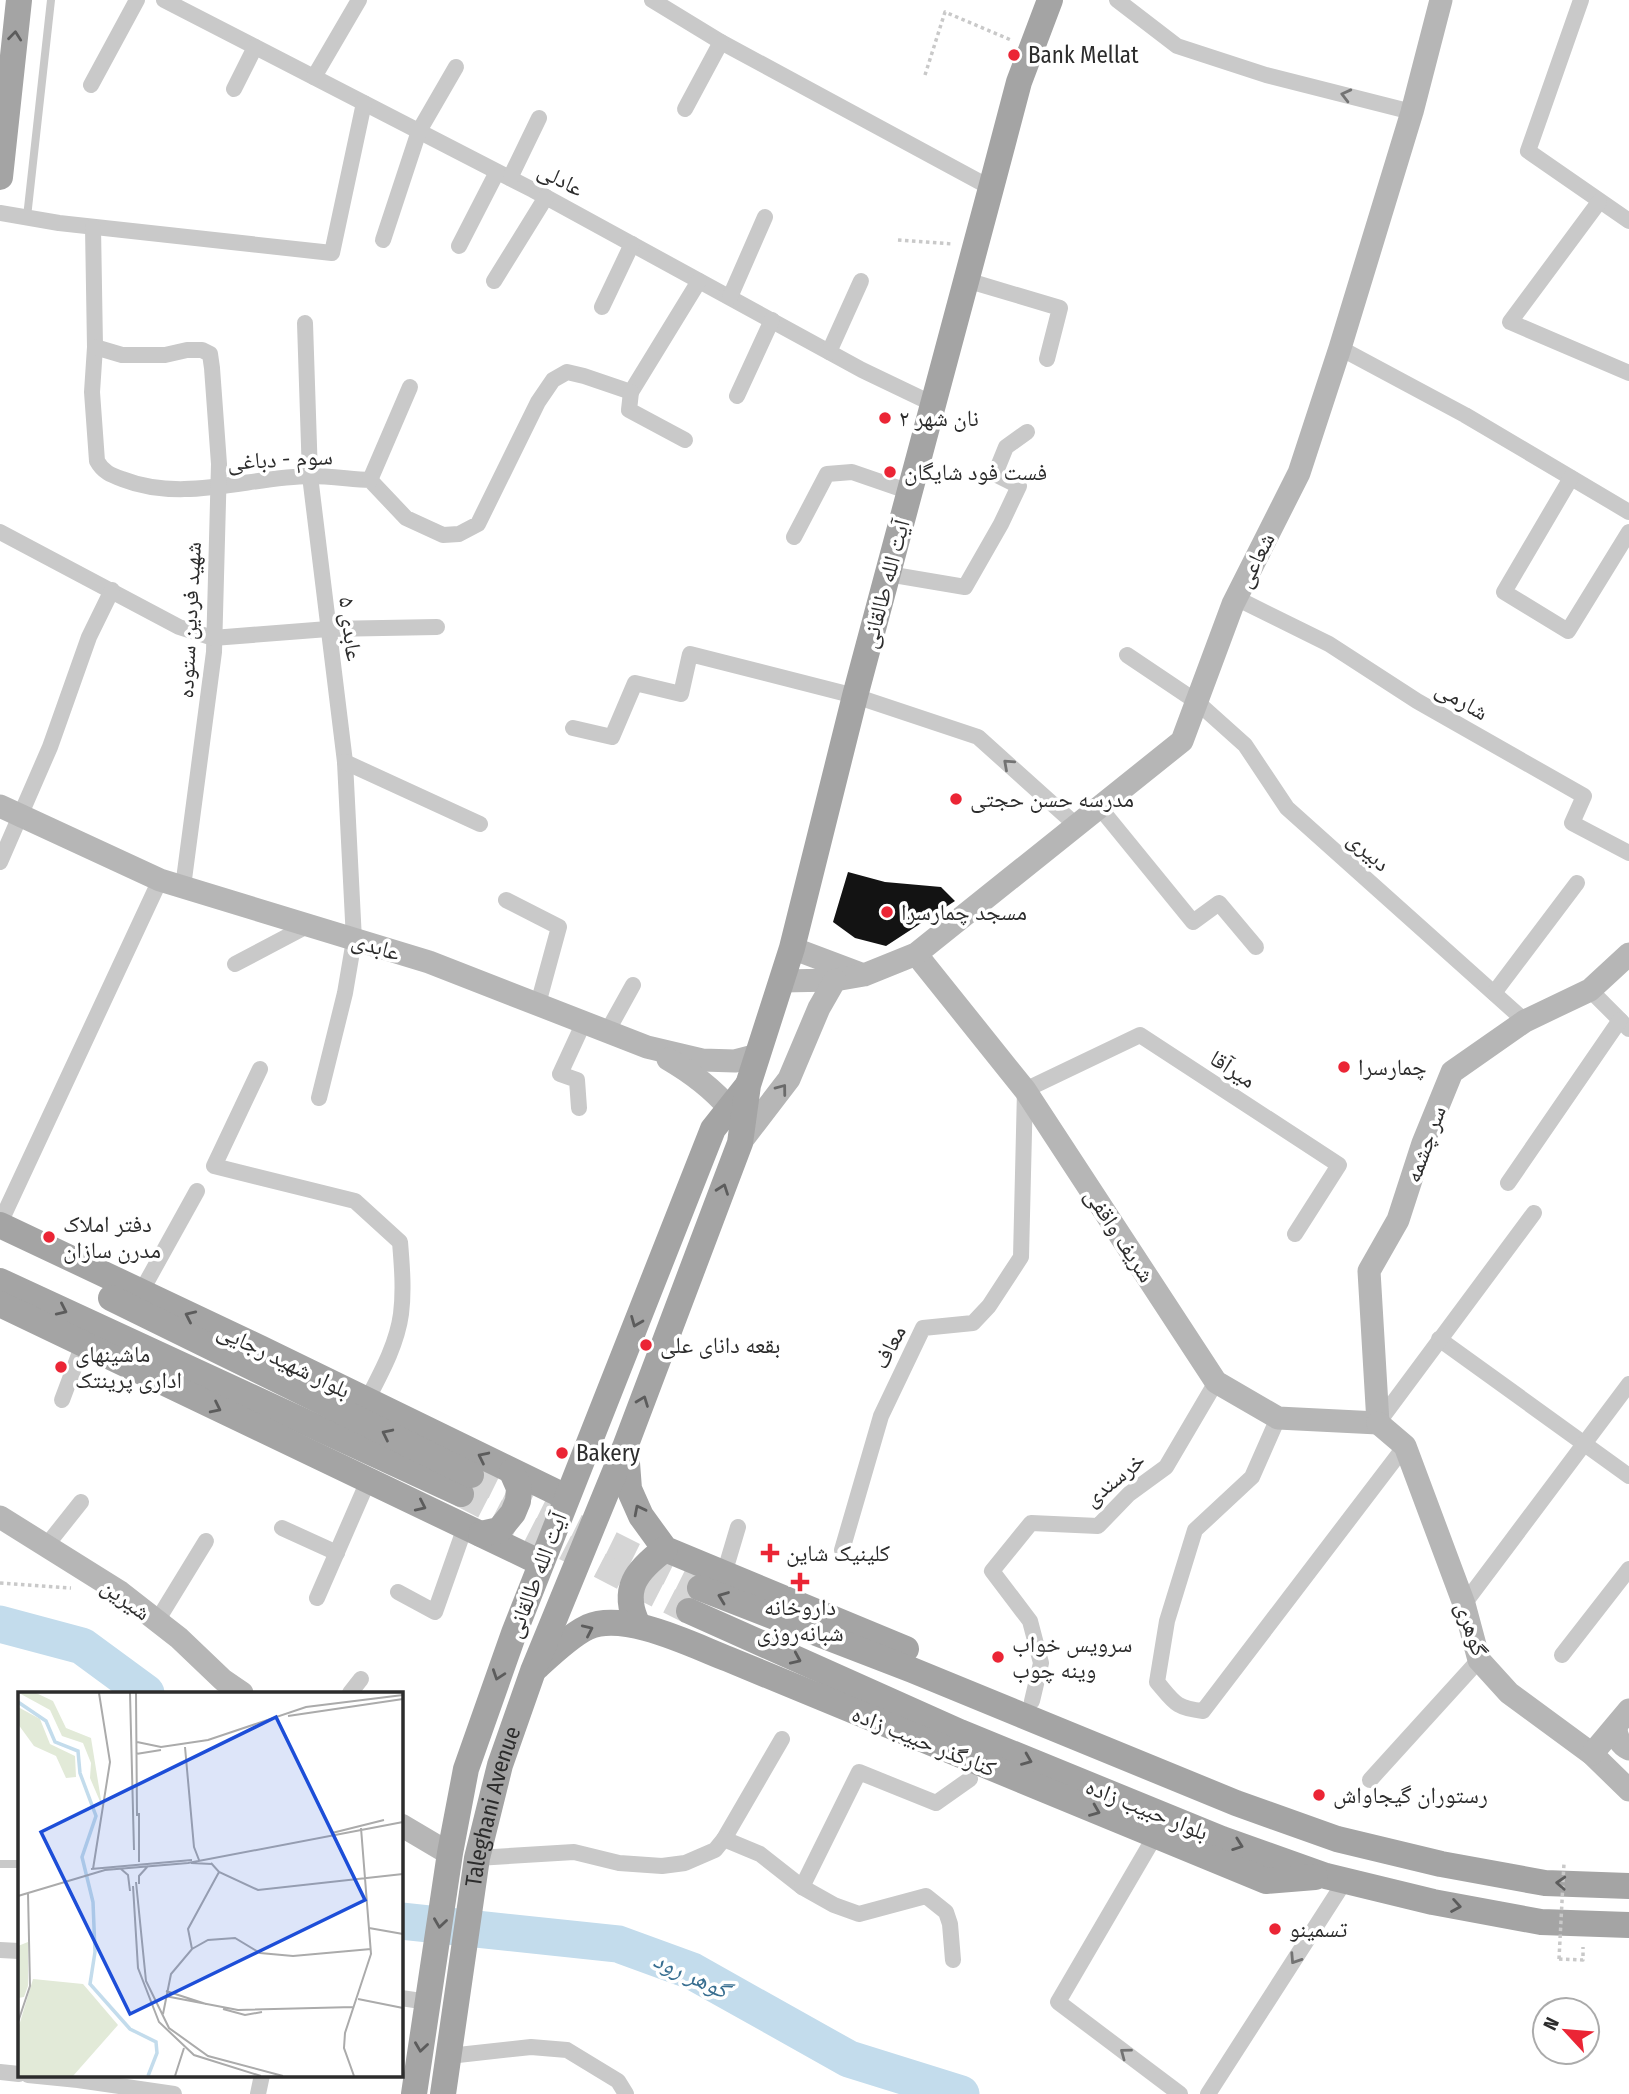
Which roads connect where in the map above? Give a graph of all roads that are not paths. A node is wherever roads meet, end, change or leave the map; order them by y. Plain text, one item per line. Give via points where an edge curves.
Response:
1 (19, 0) edge
2 (51, 0) edge
3 (137, 0) edge
4 (164, 0) edge
5 (359, 0) edge
6 (652, 0) edge
7 (1031, 0) edge
8 (1050, 0) edge
9 (1117, 0) edge
10 (1441, 0) edge
11 (1581, 0) edge
12 (721, 42) junction
13 (255, 47) junction
14 (456, 66) dead end
15 (314, 78) junction
16 (1019, 82) junction
17 (91, 85) dead end
18 (234, 89) dead end
19 (364, 103) junction
20 (685, 108) dead end
21 (1412, 112) junction
22 (539, 118) dead end
23 (419, 131) junction
24 (503, 175) junction
25 (0, 177) edge
26 (991, 188) junction
27 (546, 197) junction
28 (1600, 202) junction
29 (0, 213) edge
30 (27, 217) junction
31 (765, 217) dead end
32 (1629, 221) edge
33 (93, 227) junction
34 (383, 240) dead end
35 (632, 244) junction
36 (459, 246) dead end
37 (966, 280) junction
38 (494, 281) dead end
39 (699, 281) junction
40 (861, 281) dead end
41 (730, 298) junction
42 (603, 307) dead end
43 (772, 320) junction
44 (305, 323) dead end
45 (96, 347) junction
46 (1340, 348) junction
47 (829, 352) junction
48 (1047, 359) dead end
49 (1629, 373) edge
50 (410, 387) dead end
51 (631, 392) junction
52 (737, 396) dead end
53 (933, 404) junction
54 (1027, 432) dead end
55 (685, 440) dead end
56 (310, 476) junction
57 (1571, 478) junction
58 (370, 480) junction
59 (219, 486) junction
60 (910, 492) junction
61 (1629, 512) edge
62 (0, 532) edge
63 (1629, 532) edge
64 (794, 537) dead end
65 (888, 574) junction
66 (111, 590) junction
67 (1236, 598) junction
68 (437, 627) dead end
69 (328, 629) junction
70 (214, 638) junction
71 (1127, 655) dead end
72 (855, 696) junction
73 (1197, 702) junction
74 (573, 728) dead end
75 (345, 762) junction
76 (1100, 808) junction
77 (10, 810) edge
78 (480, 824) dead end
79 (1077, 826) junction
80 (1629, 853) edge
81 (0, 862) edge
82 (160, 880) junction
83 (1577, 883) dead end
84 (183, 887) junction
85 (506, 900) dead end
86 (309, 925) junction
87 (354, 940) junction
88 (1256, 947) dead end
89 (792, 948) junction
90 (916, 954) junction
91 (1629, 954) edge
92 (235, 964) dead end
93 (864, 975) junction
94 (835, 980) junction
95 (782, 981) junction
96 (633, 985) dead end
97 (1590, 990) junction
98 (1494, 993) junction
99 (538, 1004) junction
100 (1525, 1021) junction
101 (584, 1022) junction
102 (1624, 1024) edge
103 (607, 1031) junction
104 (647, 1047) junction
105 (758, 1055) junction
106 (260, 1069) dead end
107 (748, 1085) junction
108 (1025, 1090) junction
109 (319, 1098) dead end
110 (579, 1108) dead end
111 (729, 1108) junction
112 (740, 1143) junction
113 (1508, 1183) dead end
114 (197, 1191) dead end
115 (1534, 1213) dead end
116 (0, 1224) edge
117 (1295, 1234) dead end
118 (0, 1244) edge
119 (654, 1278) junction
120 (0, 1281) edge
121 (686, 1289) junction
122 (141, 1292) junction
123 (0, 1304) edge
124 (1440, 1339) junction
125 (83, 1344) junction
126 (1216, 1382) junction
127 (1629, 1384) edge
128 (62, 1400) dead end
129 (367, 1400) junction
130 (1278, 1418) junction
131 (1378, 1423) junction
132 (1584, 1443) junction
133 (1405, 1446) junction
134 (625, 1447) junction
135 (512, 1472) junction
136 (1629, 1476) edge
137 (368, 1481) junction
138 (566, 1497) junction
139 (80, 1502) dead end
140 (0, 1517) edge
141 (738, 1527) dead end
142 (282, 1528) dead end
143 (473, 1530) junction
144 (206, 1541) dead end
145 (46, 1546) junction
146 (665, 1549) junction
147 (842, 1550) dead end
148 (337, 1553) junction
149 (541, 1563) junction
150 (1629, 1569) edge
151 (724, 1574) junction
152 (398, 1592) dead end
153 (317, 1598) dead end
154 (1464, 1604) junction
155 (157, 1620) junction
156 (638, 1625) junction
157 (1562, 1656) dead end
158 (1479, 1660) junction
159 (533, 1671) junction
160 (361, 1679) dead end
161 (240, 1692) edge
162 (351, 1692) edge
163 (1032, 1701) junction
164 (1623, 1718) edge
165 (782, 1739) dead end
166 (1629, 1749) edge
167 (1592, 1754) junction
168 (1626, 1778) edge
169 (970, 1779) dead end
170 (1370, 1780) dead end
171 (402, 1826) edge
172 (1155, 1836) junction
173 (724, 1839) junction
174 (1337, 1839) junction
175 (449, 1854) junction
176 (477, 1859) junction
177 (0, 1864) edge
178 (18, 1864) edge
179 (1336, 1879) junction
180 (1629, 1886) edge
181 (803, 1887) junction
182 (1629, 1925) edge
183 (0, 1950) edge
184 (18, 1951) edge
185 (953, 1961) dead end
186 (402, 1998) edge
187 (428, 2001) junction
188 (449, 2056) junction
189 (0, 2072) edge
190 (18, 2074) edge
191 (38, 2076) edge
192 (262, 2076) edge
193 (174, 2094) edge
194 (258, 2094) edge
195 (414, 2094) edge
196 (443, 2094) edge
197 (626, 2094) edge
198 (1180, 2094) edge
199 (1208, 2094) edge

25 -> 1 main road
2 - 30 lane
3 - 17 street
4 - 13 street, عادلی
5 - 15 street
6 - 12 street
7 - 16 main road, آیت الله طالقانی
8 - 16 main road, آیت الله طالقانی
21 -> 9 street via 1266,75 1177,46
10 - 21 street, شعاعی
11 - 28 street via 1528,152
12 - 20 street
12 - 26 street
13 - 15 street, عادلی
13 - 18 street
14 - 23 street
15 - 19 street, عادلی
16 - 26 main road, آیت الله طالقانی
19 - 23 street, عادلی
19 - 33 street via 332,253
21 - 46 street, شعاعی
22 - 24 street
23 - 24 street, عادلی
23 - 34 street
24 - 27 street, عادلی
24 - 36 street
26 - 37 main road, آیت الله طالقانی
27 - 35 street, عادلی
27 - 38 street
28 - 32 street
28 - 49 street via 1510,322
29 - 30 street
30 - 33 street
31 - 41 street
33 - 45 street, سوم - دباغی
35 - 39 street, عادلی
35 - 42 street
37 - 48 street via 1060,308
37 - 53 main road, آیت الله طالقانی
39 - 41 street, عادلی
39 - 51 street
40 - 47 street
41 - 43 street, عادلی
43 - 47 street, عادلی
43 - 52 street
44 - 56 street, عابدی ۵
45 - 59 street, سوم - دباغی via 92,392 101,468 153,487
45 - 59 street, شهید فردین ستوده via 122,355 187,350 209,354
46 - 57 street
46 - 67 street, شعاعی via 1298,473
47 - 53 street, عادلی
50 - 58 street
51 - 55 street via 629,410
51 - 58 street via 567,372 553,380 478,524 458,534 443,535 406,518
53 - 60 main road, آیت الله طالقانی
54 - 65 street via 1006,447 995,474 1020,486 965,587
56 - 58 street, سوم - دباغی
56 - 59 street, سوم - دباغی
56 - 69 street, عابدی ۵
57 - 61 street
57 - 63 street via 1504,592 1568,631
59 - 70 street, شهید فردین ستوده
60 - 64 street via 852,472 827,474
60 - 65 main road, آیت الله طالقانی
62 - 66 street
65 - 72 main road, آیت الله طالقانی
66 - 70 street via 179,627
66 - 77 street via 50,747
67 - 73 street, شعاعی
67 - 80 street, شارمی via 1329,644 1417,701 1584,796 1572,823
68 - 69 street
69 - 70 street
69 - 75 street, عابدی ۵
70 - 84 street, شهید فردین ستوده
71 - 73 street, دبیری
72 - 74 street via 690,654 681,694 635,683 612,737
79 -> 72 street via 978,737
72 - 89 main road, آیت الله طالقانی
73 - 76 street, شعاعی via 1182,741
73 - 98 street, دبیری via 1245,745 1287,808
75 - 78 street
75 - 87 street, عابدی ۵
76 - 79 street, شعاعی
76 - 88 street via 1193,922 1219,903
77 - 81 street
77 - 82 street, عابدی
79 - 90 street, شعاعی
82 - 84 street, عابدی
82 - 116 street
83 - 98 street
84 - 86 street, عابدی
85 - 99 street via 559,927
86 - 87 street, عابدی
86 - 92 street
87 - 99 street, عابدی via 429,962
87 - 109 street, عابدی ۵
89 - 93 street
89 - 95 main road, آیت الله طالقانی
90 - 93 street, شعاعی
90 - 108 street, شریف واقفی
91 - 97 street, سر چشمه
93 - 94 street, شعاعی
94 - 95 street, شعاعی
112 -> 94 street via 789,1079
95 - 105 main road, آیت الله طالقانی
96 - 103 street
97 - 100 street, سر چشمه
97 - 102 street
98 - 100 street, دبیری
99 - 101 street, عابدی
100 - 131 street, سر چشمه via 1452,1072 1398,1220 1369,1271
101 - 103 street, عابدی
101 - 110 street via 560,1074 577,1080
102 - 113 street
103 - 104 street, عابدی
104 - 105 street, عابدی via 702,1060
104 - 111 street via 699,1078
105 - 107 main road, آیت الله طالقانی
106 - 129 street via 214,1166 355,1201 400,1242 401,1315 389,1356
107 - 111 main road, آیت الله طالقانی
107 - 112 main road, آیت الله طالقانی
108 - 117 street, میرآقا via 1140,1035 1339,1166
108 - 126 street, شریف واقفی
108 - 147 street, معاف via 1021,1257 973,1323 923,1328 881,1416
111 - 119 main road, آیت الله طالقانی via 713,1129
121 -> 112 main road, آیت الله طالقانی
114 - 122 street
115 - 124 street
116 - 122 main road, بلوار شهید رجایی
120 -> 118 main road, بلوار شهید رجایی via 466,1484
119 - 121 main road
119 -> 138 main road, آیت الله طالقانی
134 -> 121 main road, آیت الله طالقانی
129 -> 122 main road, بلوار شهید رجایی
123 - 125 main road
124 - 131 street
124 - 132 street
125 - 128 street
125 -> 137 main road
126 - 130 street, شریف واقفی
126 - 163 street, خرسندی via 1166,1467 1129,1494 1098,1526 1031,1523 992,1571 1030,1621 1041,1663
127 - 132 street
135 -> 129 main road, بلوار شهید رجایی
130 - 131 street, شریف واقفی
130 - 133 street via 1251,1477 1195,1530 1167,1621 1157,1682 1177,1705 1190,1710 1203,1711
131 - 133 street, گوهری
132 - 136 street
132 - 154 street
133 - 154 street, گوهری
146 -> 134 main road via 641,1516 629,1489
134 - 159 main road, Taleghani Avenue
135 - 138 main road, بلوار شهید رجایی
135 - 143 main road via 519,1488 513,1513 499,1530
137 -> 143 main road
137 - 148 street
138 - 149 main road, آیت الله طالقانی
139 - 145 street
140 - 145 street, شیرین
141 - 151 street
142 - 148 street
143 - 149 main road
143 - 152 street via 435,1612
144 - 155 street
145 - 155 street, شیرین
146 - 151 main road
146 - 156 main road via 644,1564 634,1579 629,1596
148 - 153 street
149 -> 175 main road, آیت الله طالقانی via 466,1769
150 - 157 street
151 - 163 main road
154 - 158 street, گوهری
155 - 161 street, شیرین
159 -> 156 main road, کنارگذر حبیب زاده via 589,1627 618,1621
156 -> 172 main road, کنارگذر حبیب زاده
158 - 167 street, گوهری via 1509,1693
158 - 170 street
159 - 176 main road, Taleghani Avenue via 500,1765
160 - 162 street
163 - 174 main road via 1237,1785
164 - 166 street via 1618,1738
164 - 167 street
165 - 173 street
167 - 168 street, گوهری
169 - 181 street via 936,1803 859,1772
171 - 175 street
172 - 179 main road, کنارگذر حبیب زاده via 1266,1881
198 -> 172 street via 1058,2002
173 - 176 street via 715,1850 685,1863 662,1866 619,1863 574,1852
173 - 181 street via 760,1854
174 -> 179 main road, بلوار حبیب زاده via 1236,1803 912,1670 694,1600 960,1732 1222,1839
180 -> 174 main road, بلوار حبیب زاده via 1545,1883
175 - 176 main road
175 -> 187 main road, آیت الله طالقانی
176 - 188 main road, Taleghani Avenue
177 - 178 lane
179 -> 182 main road, بلوار حبیب زاده via 1541,1922
179 -> 199 street
181 - 185 street via 859,1914 926,1896 946,1912
183 - 184 street
186 - 187 street
187 -> 195 main road, آیت الله طالقانی
188 - 196 main road, Taleghani Avenue
188 - 197 street via 531,2048 567,2050 618,2081
189 - 190 street
191 - 193 street
192 - 194 street

